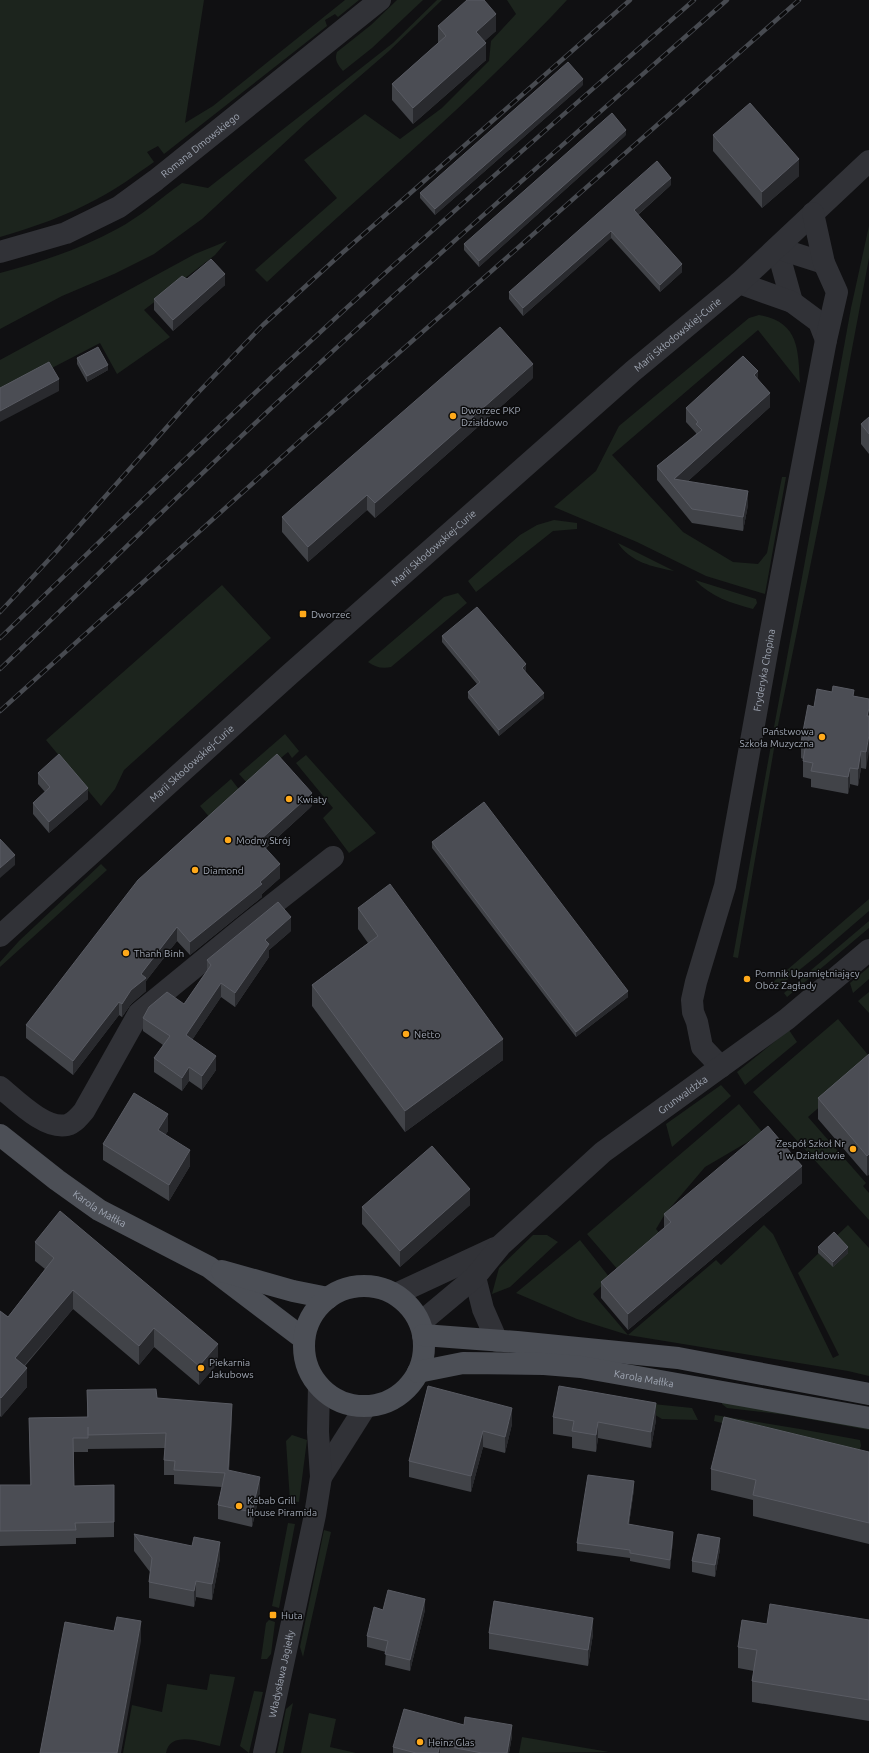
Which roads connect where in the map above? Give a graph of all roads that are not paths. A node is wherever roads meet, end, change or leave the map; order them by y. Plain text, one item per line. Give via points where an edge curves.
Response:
1 (380, 0) edge
2 (869, 161) edge
3 (813, 212) junction
4 (777, 248) junction
5 (0, 252) edge
6 (824, 263) junction
7 (739, 283) junction
8 (792, 302) junction
9 (826, 340) junction
10 (333, 857) dead end
11 (0, 936) edge
12 (869, 950) edge
13 (722, 1067) junction
14 (0, 1087) edge
15 (0, 1135) edge
16 (501, 1245) junction
17 (209, 1267) junction
18 (475, 1277) junction
19 (396, 1294) junction
20 (328, 1298) junction
21 (422, 1329) junction
22 (304, 1339) junction
23 (497, 1341) junction
24 (418, 1372) junction
25 (319, 1386) junction
26 (869, 1394) edge
27 (366, 1406) junction
28 (869, 1418) edge
29 (321, 1477) junction
30 (264, 1753) edge

1 - 5 street, Romana Dmowskiego via 156,180 119,206 66,233
2 - 3 street, Marii Skłodowskiej-Curie
3 - 4 street, Marii Skłodowskiej-Curie
3 - 6 street, Fryderyka Chopina
4 - 6 street
4 - 7 street, Marii Skłodowskiej-Curie
4 - 8 street
6 - 9 street, Fryderyka Chopina via 837,292
7 - 8 street
7 - 11 street, Marii Skłodowskiej-Curie via 628,376
8 - 9 street via 819,322
9 - 13 street, Fryderyka Chopina via 725,886 692,1000 697,1022 714,1037
10 - 14 street via 232,936 140,1013 84,1111 76,1120 67,1125 45,1122
12 - 13 street, Grunwaldzka via 788,1019
13 - 16 street, Grunwaldzka via 603,1152
15 - 17 main road, Karola Małłka via 99,1210
16 - 18 street, Grunwaldzka
16 - 19 street, Grunwaldzka
17 - 20 main road, Karola Małłka via 293,1291
17 - 22 main road, Karola Małłka
18 - 21 street, Grunwaldzka
18 - 23 street via 483,1309
19 - 20 main road via 377,1287 357,1286
19 - 21 main road via 410,1306
20 - 22 main road via 310,1320
21 - 23 main road
21 - 24 main road via 424,1354
22 - 25 main road via 307,1364
23 - 26 main road via 678,1358
24 - 27 main road via 409,1386 397,1396 382,1404
24 - 28 main road, Karola Małłka via 463,1363 581,1367
25 - 27 main road via 332,1397 348,1404
25 - 29 street, Władysława Jagiełły via 318,1432
27 - 29 street, Władysława Jagiełły
29 - 30 street, Władysława Jagiełły

